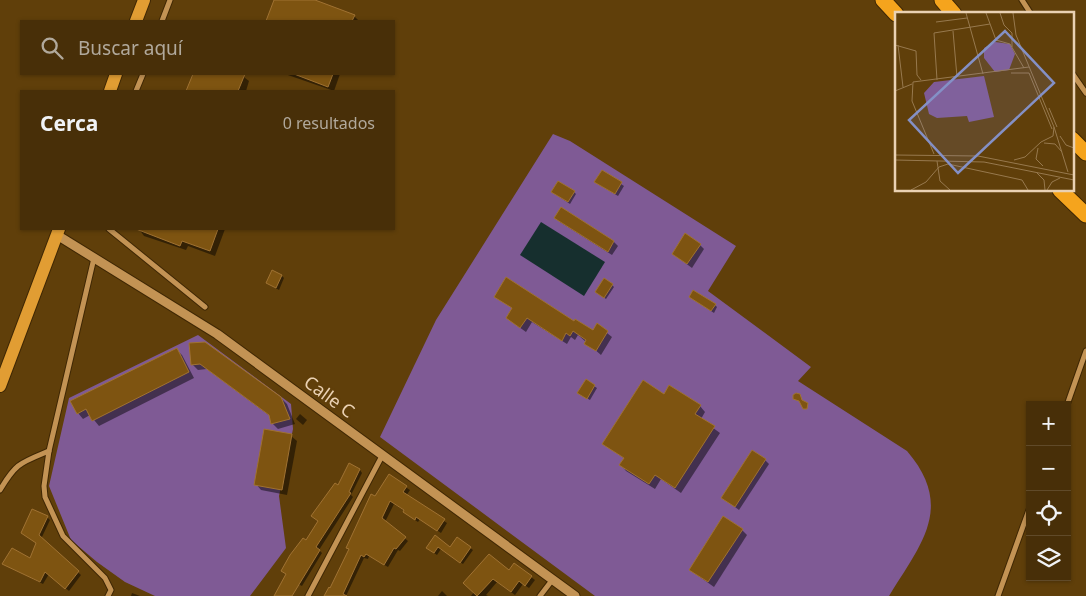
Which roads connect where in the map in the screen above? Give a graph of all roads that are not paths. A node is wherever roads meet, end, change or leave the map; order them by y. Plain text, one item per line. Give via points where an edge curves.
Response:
1 (144, 0) edge
2 (170, 0) edge
3 (883, 0) edge
4 (942, 0) edge
5 (1022, 0) edge
6 (952, 12) edge
7 (1030, 12) edge
8 (895, 13) edge
9 (136, 20) edge
10 (162, 20) edge
11 (116, 75) edge
12 (142, 75) edge
13 (1074, 76) edge
14 (110, 90) edge
15 (136, 90) edge
16 (1086, 93) edge
17 (1074, 141) edge
18 (1086, 153) edge
19 (1061, 191) edge
20 (1086, 215) edge
21 (110, 230) edge
22 (58, 232) edge
23 (94, 258) junction
24 (205, 306) dead end
25 (1086, 351) edge
26 (0, 386) edge
27 (1068, 401) edge
28 (49, 452) junction
29 (382, 456) junction
30 (0, 490) edge
31 (1026, 518) edge
32 (553, 579) junction
33 (108, 596) edge
34 (308, 596) edge
35 (540, 596) edge
36 (575, 596) edge
37 (998, 596) edge

1 - 9 main road
2 - 10 street
3 - 8 highway
4 - 6 highway
5 - 7 street
11 - 14 main road
12 - 15 street
13 - 16 street
17 - 18 highway
19 - 20 highway
21 - 24 street
22 - 23 street, Calle C
22 - 26 main road
23 - 28 street
23 - 29 street, Calle C via 216,334
25 - 27 street
28 - 30 street via 12,469
28 - 33 street via 45,497 63,536 110,584
29 - 32 street, Calle C
29 - 34 street
31 - 37 street
32 - 35 street
32 - 36 street, Calle C

